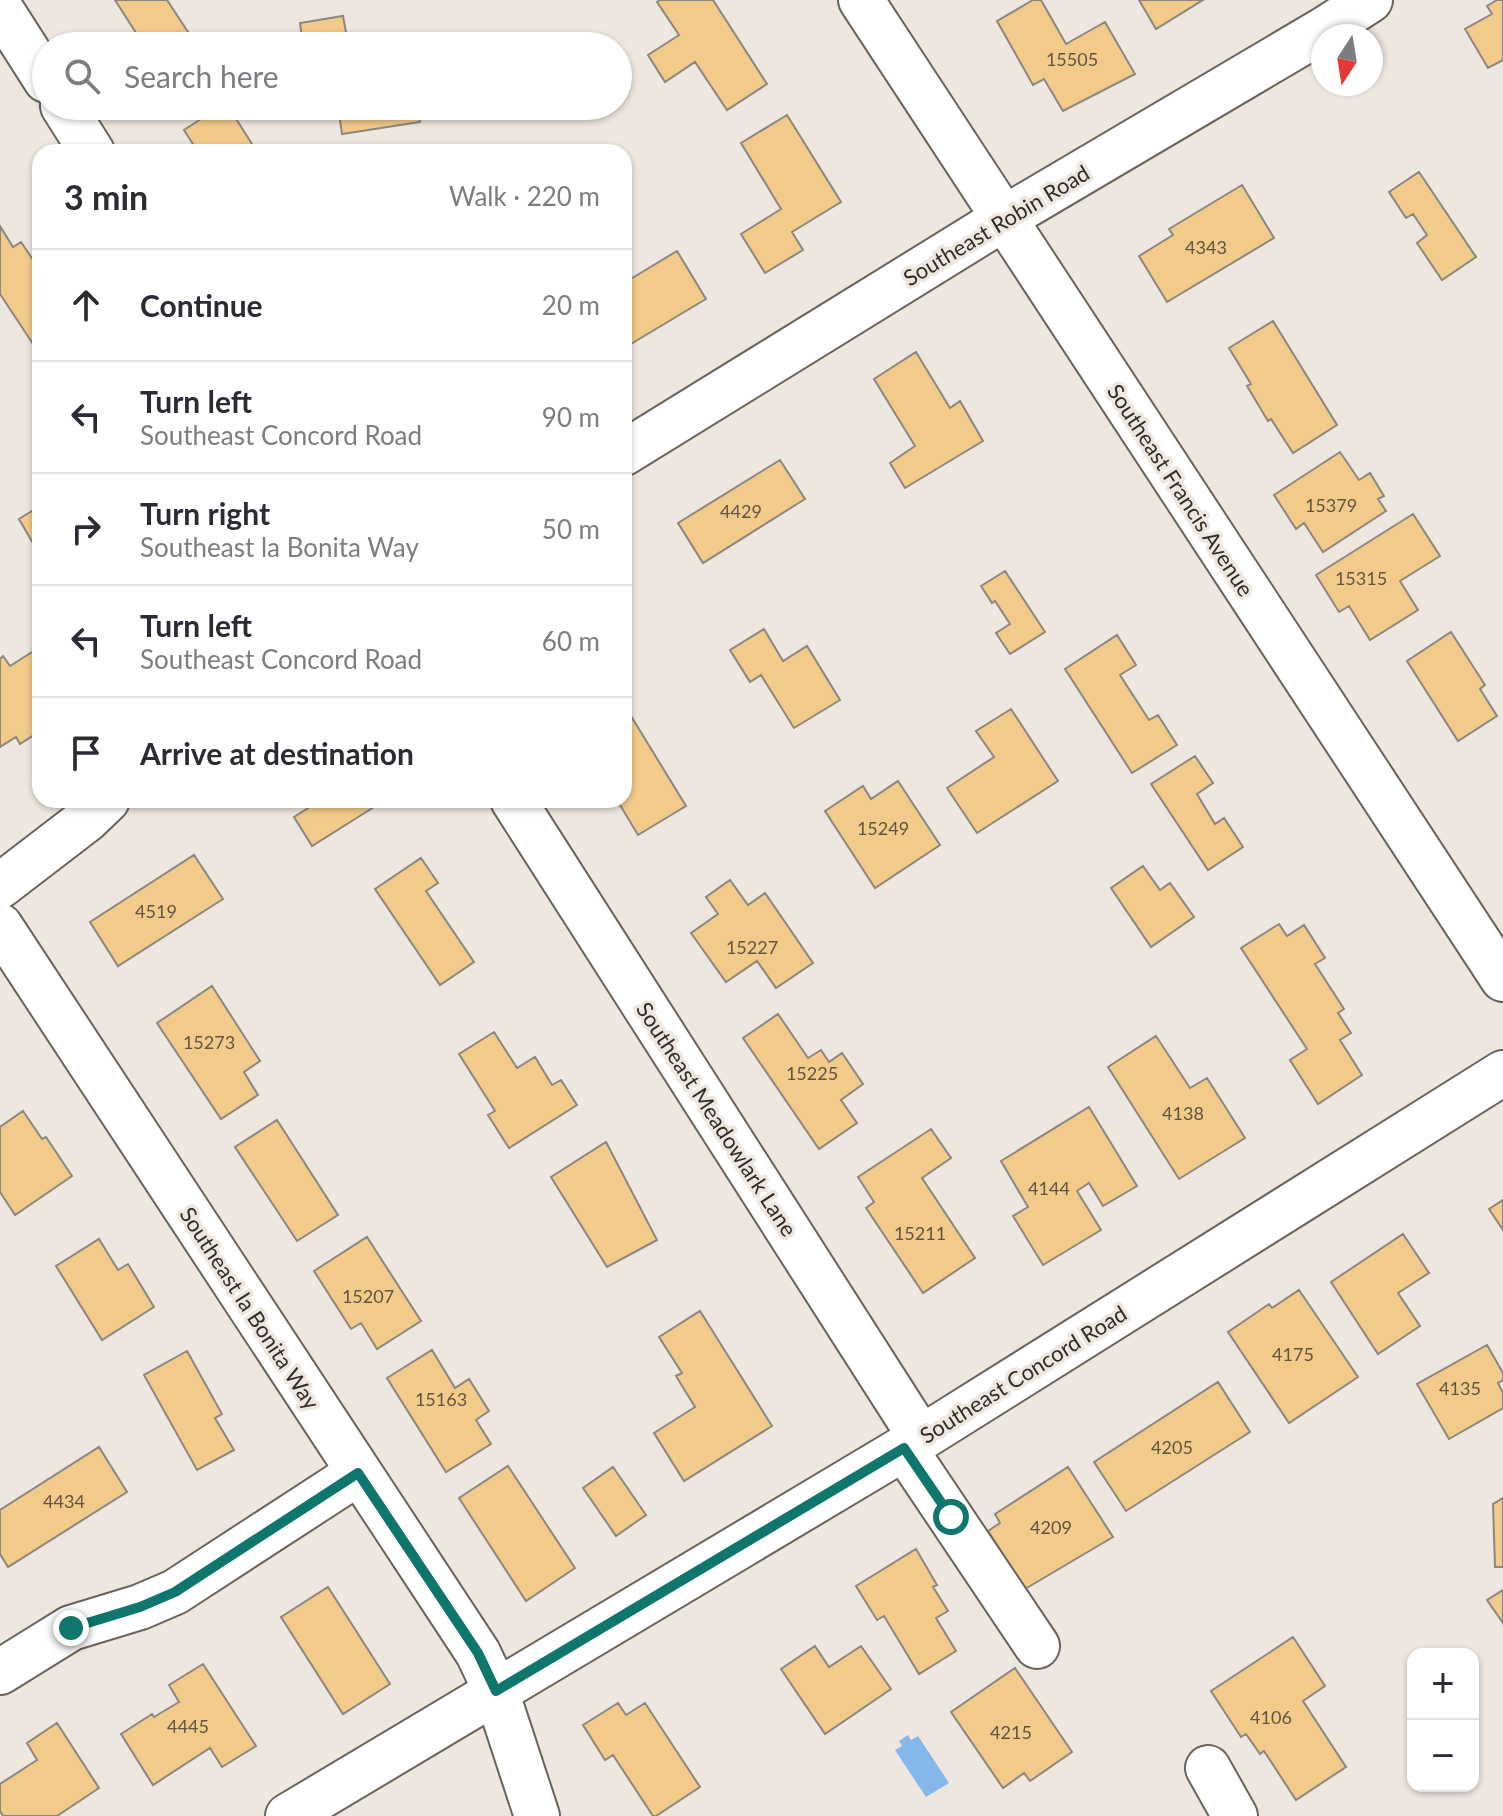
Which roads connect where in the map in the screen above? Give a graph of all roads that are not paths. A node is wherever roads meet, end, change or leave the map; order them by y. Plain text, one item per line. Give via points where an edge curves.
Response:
1 (861, 0) edge
2 (1370, 0) edge
3 (0, 8) edge
4 (32, 58) edge
5 (72, 120) edge
6 (87, 144) edge
7 (1003, 219) junction
8 (632, 448) edge
9 (98, 808) edge
10 (518, 808) edge
11 (0, 886) edge
12 (0, 926) edge
13 (1503, 979) edge
14 (1503, 1073) edge
15 (912, 1443) junction
16 (358, 1473) junction
17 (1037, 1646) dead end
18 (0, 1672) edge
19 (496, 1691) junction
20 (1208, 1768) dead end
21 (288, 1816) edge
22 (537, 1816) edge
23 (1235, 1816) edge

1 - 7 street, Southeast Francis Avenue
2 - 7 street, Southeast Robin Road
3 - 4 street
5 - 6 street
7 - 8 street, Southeast Robin Road
7 - 13 street, Southeast Francis Avenue
9 - 11 street
10 - 15 street, Southeast Meadowlark Lane
12 - 16 street, Southeast la Bonita Way
14 - 15 street, Southeast Concord Road
15 - 17 street, Southeast Meadowlark Lane
15 - 19 street, Southeast Concord Road
16 - 18 street via 175,1592 71,1628
16 - 19 street, Southeast la Bonita Way via 478,1653
19 - 21 street, Southeast Concord Road
19 - 22 street, Southeast la Bonita Way
20 - 23 street

